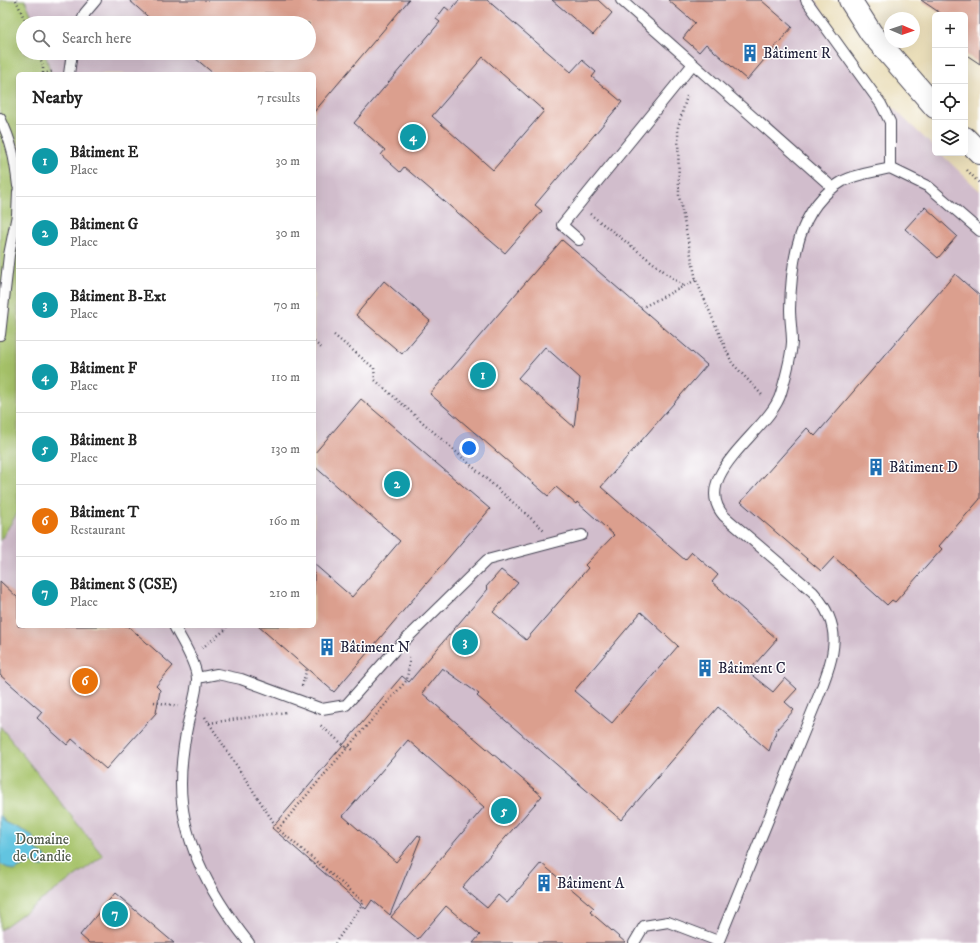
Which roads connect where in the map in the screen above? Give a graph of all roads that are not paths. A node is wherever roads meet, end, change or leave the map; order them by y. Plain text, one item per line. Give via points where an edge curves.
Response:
1 (96, 0) edge
2 (620, 0) edge
3 (806, 0) edge
4 (850, 0) edge
5 (84, 16) edge
6 (69, 60) edge
7 (694, 65) junction
8 (65, 72) edge
9 (932, 104) edge
10 (0, 118) edge
11 (968, 141) edge
12 (980, 152) edge
13 (16, 167) edge
14 (890, 168) junction
15 (834, 188) junction
16 (16, 220) edge
17 (980, 230) edge
18 (579, 240) dead end
19 (0, 335) edge
20 (582, 535) dead end
21 (175, 628) edge
22 (197, 678) junction
23 (718, 942) edge
24 (249, 943) edge
25 (634, 943) edge

1 - 5 lane
2 - 7 lane
3 - 14 lane via 881,104 890,122
4 - 9 main road via 871,33
6 - 8 lane
7 - 15 lane
7 - 18 lane via 562,225
10 - 13 lane via 10,138
11 - 12 main road
14 - 15 lane via 844,181
14 - 17 lane via 929,187
15 - 23 lane via 821,197 808,215 798,241 792,274 792,342 779,402 724,466 714,490 719,510 724,516 813,592 823,604 830,617 834,636 833,659
16 - 19 lane via 9,255
20 - 22 lane via 487,560 394,650 346,705 322,709 241,679 217,674
21 - 22 lane via 190,657
22 - 24 lane via 181,783 184,818 192,847 208,880 228,916
23 - 25 lane via 668,922 644,926

